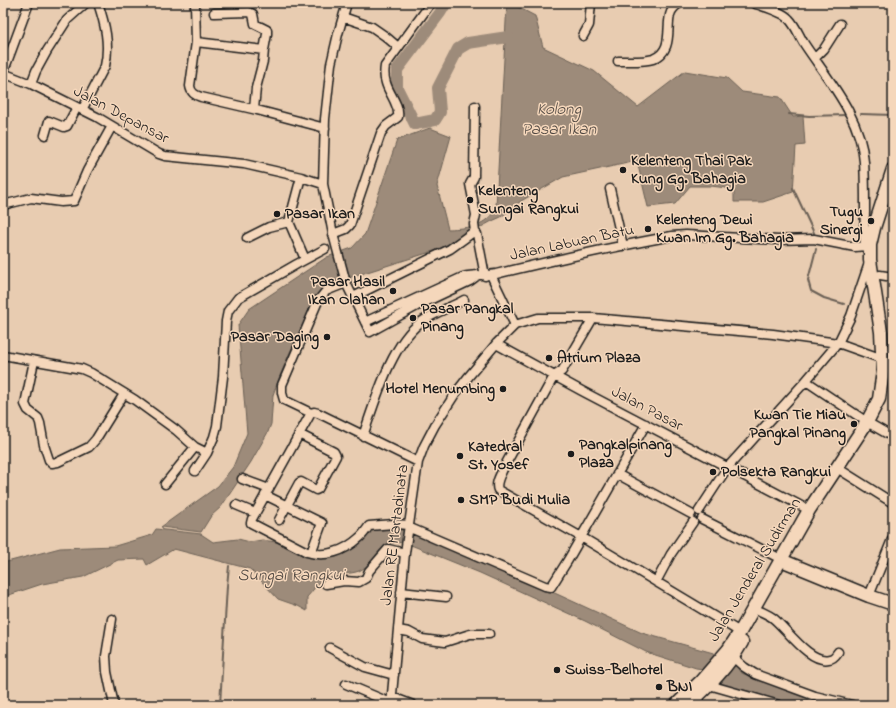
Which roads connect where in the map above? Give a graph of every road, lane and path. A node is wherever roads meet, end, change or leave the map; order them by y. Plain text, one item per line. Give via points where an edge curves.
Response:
1 (29, 3) edge
2 (86, 3) edge
3 (98, 3) edge
4 (195, 3) edge
5 (347, 3) edge
6 (431, 3) edge
7 (591, 3) edge
8 (680, 3) edge
9 (753, 3) edge
10 (214, 13) dead end
11 (343, 17) junction
12 (840, 24) dead end
13 (583, 36) dead end
14 (196, 42) junction
15 (398, 47) junction
16 (264, 50) junction
17 (814, 58) junction
18 (618, 61) dead end
19 (3, 73) edge
20 (31, 84) junction
21 (475, 106) dead end
22 (80, 109) junction
23 (254, 109) junction
24 (112, 126) junction
25 (325, 128) junction
26 (45, 135) dead end
27 (893, 169) edge
28 (301, 177) junction
29 (323, 184) junction
30 (610, 189) dead end
31 (893, 191) edge
32 (3, 205) edge
33 (865, 210) junction
34 (879, 213) junction
35 (289, 222) junction
36 (474, 229) junction
37 (333, 234) junction
38 (247, 238) dead end
39 (623, 246) junction
40 (325, 250) dead end
41 (868, 253) junction
42 (305, 260) junction
43 (485, 275) junction
44 (880, 275) junction
45 (893, 277) edge
46 (346, 282) junction
47 (353, 297) junction
48 (464, 300) dead end
49 (415, 302) junction
50 (593, 318) junction
51 (365, 322) junction
52 (515, 326) junction
53 (838, 343) junction
54 (496, 344) junction
55 (504, 348) junction
56 (3, 354) edge
57 (34, 361) junction
58 (889, 363) edge
59 (554, 376) junction
60 (806, 381) junction
61 (124, 394) junction
62 (311, 413) junction
63 (646, 424) junction
64 (870, 424) junction
65 (299, 434) junction
66 (363, 436) junction
67 (893, 437) edge
68 (195, 447) junction
69 (206, 453) junction
70 (418, 462) junction
71 (727, 468) junction
72 (195, 471) dead end
73 (842, 471) junction
74 (617, 474) junction
75 (242, 479) dead end
76 (166, 484) dead end
77 (267, 492) junction
78 (893, 503) edge
79 (236, 505) dead end
80 (287, 506) junction
81 (809, 510) junction
82 (255, 513) junction
83 (696, 517) junction
84 (279, 520) dead end
85 (408, 527) junction
86 (893, 537) edge
87 (581, 538) junction
88 (406, 549) junction
89 (311, 553) junction
90 (784, 560) junction
91 (656, 582) junction
92 (326, 584) dead end
93 (401, 592) junction
94 (869, 596) junction
95 (446, 597) dead end
96 (893, 604) edge
97 (760, 610) junction
98 (112, 619) dead end
99 (398, 630) junction
100 (740, 632) junction
101 (489, 634) dead end
102 (330, 648) dead end
103 (838, 652) dead end
104 (730, 657) junction
105 (394, 676) junction
106 (710, 680) junction
107 (346, 684) dead end
108 (391, 702) edge
109 (114, 705) edge
110 (413, 705) edge
111 (676, 705) edge
112 (688, 705) edge
113 (779, 705) edge
114 (852, 705) edge

1 - 19 street
2 - 20 street via 67,20 47,51
3 - 22 street via 107,39 107,58
4 - 14 street
5 - 11 street
6 - 15 street
7 - 13 street via 589,25
8 - 18 street via 671,12 668,40 659,54 651,59
9 - 17 street via 787,17
10 - 16 street via 253,14 255,24 267,30
11 - 15 street via 372,27
11 - 25 street via 331,64
12 - 17 street via 824,49
14 - 16 street
14 - 23 street via 190,90 201,97
15 - 37 street via 385,66 384,74 398,110 398,117 386,126 382,133 350,225
16 - 23 street
17 - 33 street via 829,78 856,129 863,156
19 - 20 street, Jalan Depansar
20 - 22 street, Jalan Depansar
21 - 36 street via 474,177 470,184 476,214
22 - 24 street, Jalan Depansar
22 - 26 street via 67,126 49,121
23 - 25 street
24 - 28 street, Jalan Depansar via 152,151 165,156 244,164
24 - 32 street via 74,201 31,198
25 - 29 street
27 - 34 highway, Jalan Jenderal Sudirman
28 - 29 street, Jalan Depansar
28 - 35 street
29 - 37 street
30 - 39 street
31 - 44 highway, Jalan Jenderal Sudirman via 878,240
33 - 34 street
33 - 41 street
34 - 41 highway, Jalan Jenderal Sudirman
35 - 38 street via 270,227
35 - 42 street
36 - 43 street
36 - 47 street via 450,249
37 - 46 street
39 - 41 street, Jalan Labuan Batu via 686,235 814,240 854,247
39 - 43 street, Jalan Labuan Batu
40 - 42 street
41 - 53 street via 851,316
41 - 58 highway, Jalan Jenderal Sudirman via 881,332
42 - 69 street via 238,298 228,311 224,377 217,426
43 - 49 street, Jalan Labuan Batu
43 - 52 street
44 - 45 street
44 - 58 highway, Jalan Jenderal Sudirman
46 - 47 street
46 - 62 street via 326,292 318,301 282,385 284,400
47 - 51 street
48 - 66 street via 423,320 406,337 387,372
49 - 51 street
49 - 51 street via 370,332
50 - 52 street via 538,318
50 - 53 street via 773,334
50 - 59 street via 562,371
52 - 54 street, Jalan RE Martadinata
52 - 55 street
53 - 58 street
53 - 60 street
54 - 55 street, Jalan Pasar
54 - 70 street, Jalan RE Martadinata via 444,409
55 - 59 street, Jalan Pasar
56 - 57 street
57 - 61 street via 82,369
57 - 61 street via 25,404 38,418 46,453 52,463 89,447
58 - 64 highway, Jalan Jenderal Sudirman via 884,401
59 - 63 street, Jalan Pasar
59 - 87 street via 503,469 497,488
60 - 64 street
60 - 71 street
61 - 68 street via 176,430
62 - 65 street
62 - 66 street via 314,412
63 - 71 street, Jalan Pasar
63 - 74 street
64 - 67 street
64 - 73 highway, Jalan Jenderal Sudirman
64 - 81 highway, Jalan Jenderal Sudirman
65 - 77 street
65 - 80 street via 334,452 336,456 318,489 300,482
66 - 70 street
68 - 69 street
68 - 76 street
69 - 72 street
70 - 85 street, Jalan RE Martadinata
71 - 81 street, Jalan Pasar
71 - 83 street
73 - 78 street
73 - 90 highway, Jalan Jenderal Sudirman
74 - 83 street
74 - 87 street
75 - 77 street
77 - 80 street
77 - 82 street
79 - 82 street
80 - 84 street
80 - 89 street via 322,523
81 - 90 highway, Jalan Jenderal Sudirman
82 - 89 street via 251,521 253,524
83 - 90 street
83 - 91 street
85 - 87 street via 548,587 553,585
85 - 88 street, Jalan RE Martadinata
85 - 89 street via 372,525 361,537 346,547 324,555
86 - 94 street
87 - 91 street
88 - 92 street via 388,550 366,578 359,582
88 - 93 street, Jalan RE Martadinata
90 - 94 highway
90 - 97 highway, Jalan Jenderal Sudirman
90 - 100 highway, Jalan Jenderal Sudirman
91 - 100 street
93 - 95 street
93 - 99 street, Jalan RE Martadinata
94 - 96 highway
97 - 103 street via 773,618 791,637 815,656 824,660 830,659
97 - 104 highway, Jalan Jenderal Sudirman
98 - 109 street via 106,656
99 - 101 street via 422,639 445,642 470,634
99 - 105 street, Jalan RE Martadinata
100 - 104 highway, Jalan Jenderal Sudirman
102 - 105 street via 365,667
104 - 106 highway, Jalan Jenderal Sudirman
104 - 114 street via 755,674 815,696
105 - 108 street, Jalan RE Martadinata
106 - 111 highway, Jalan Jenderal Sudirman
106 - 112 highway, Jalan Jenderal Sudirman
106 - 113 street
107 - 108 street
108 - 110 street

